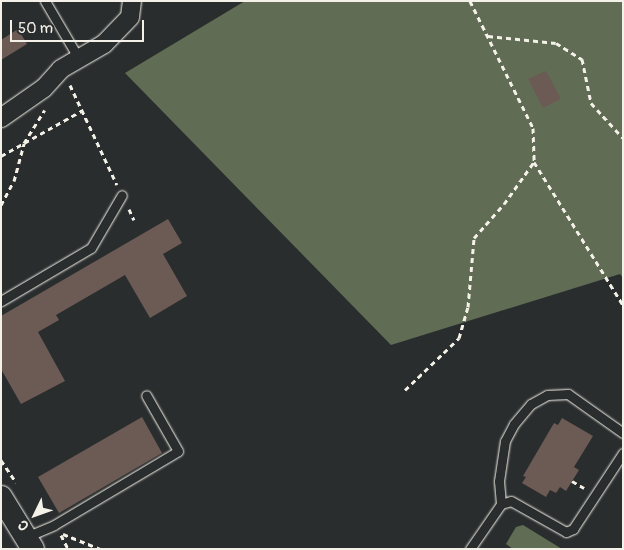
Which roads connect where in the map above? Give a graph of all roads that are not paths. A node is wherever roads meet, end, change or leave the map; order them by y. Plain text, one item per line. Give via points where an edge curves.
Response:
1 (45, 1) edge
2 (132, 1) edge
3 (78, 59) junction
4 (1, 118) edge
5 (122, 195) road end
6 (1, 301) edge
7 (146, 395) dead end
8 (623, 433) edge
9 (623, 452) edge
10 (1, 497) edge
11 (501, 504) junction
12 (29, 543) edge
13 (470, 549) edge

1 - 3 lane
2 - 3 street via 130,17 104,44
3 - 4 street
5 - 6 lane via 91,248
7 - 12 lane via 178,451
8 - 11 lane via 568,394 547,395 531,404 505,441 499,482
9 - 11 lane via 572,529 566,532 511,501
10 - 12 street
11 - 13 lane

